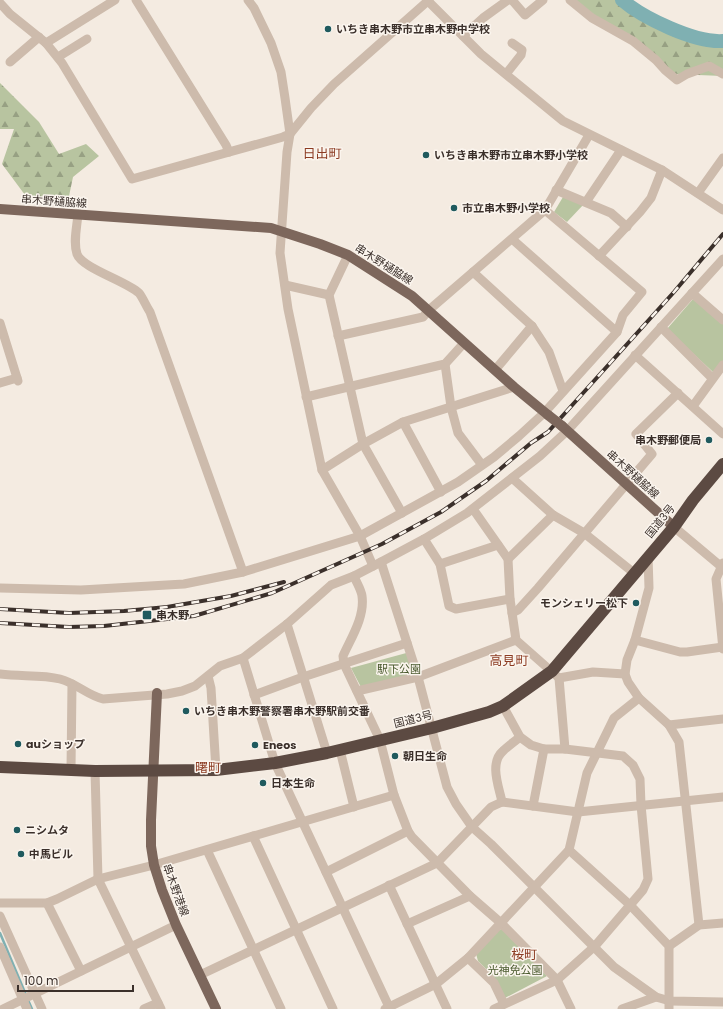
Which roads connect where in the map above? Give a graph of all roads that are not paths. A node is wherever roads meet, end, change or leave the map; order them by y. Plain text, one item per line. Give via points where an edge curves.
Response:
1 (115, 0) edge
2 (136, 0) edge
3 (248, 0) edge
4 (508, 0) edge
5 (512, 0) edge
6 (543, 0) edge
7 (570, 0) edge
8 (429, 1) edge
9 (0, 3) edge
10 (463, 36) junction
11 (87, 39) dead end
12 (43, 40) junction
13 (512, 43) dead end
14 (58, 57) junction
15 (10, 62) dead end
16 (506, 74) junction
17 (723, 74) edge
18 (290, 134) junction
19 (589, 135) junction
20 (621, 150) junction
21 (229, 152) junction
22 (723, 158) edge
23 (662, 170) junction
24 (556, 190) junction
25 (698, 193) junction
26 (586, 202) junction
27 (0, 209) edge
28 (723, 209) edge
29 (545, 210) junction
30 (78, 214) junction
31 (627, 226) junction
32 (281, 231) junction
33 (512, 239) junction
34 (348, 255) junction
35 (599, 256) junction
36 (723, 259) edge
37 (473, 272) junction
38 (285, 286) junction
39 (692, 293) junction
40 (329, 295) junction
41 (429, 310) junction
42 (723, 320) edge
43 (0, 323) edge
44 (532, 326) junction
45 (661, 327) junction
46 (617, 332) junction
47 (338, 336) junction
48 (464, 342) junction
49 (3, 345) edge
50 (635, 355) junction
51 (445, 364) junction
52 (723, 365) edge
53 (495, 370) junction
54 (712, 378) junction
55 (0, 383) edge
56 (350, 387) junction
57 (514, 387) junction
58 (563, 391) junction
59 (678, 393) junction
60 (306, 397) junction
61 (693, 406) junction
62 (451, 407) junction
63 (546, 414) junction
64 (403, 422) junction
65 (564, 429) junction
66 (723, 434) edge
67 (363, 444) junction
68 (723, 464) edge
69 (482, 465) junction
70 (322, 470) junction
71 (512, 478) junction
72 (626, 484) junction
73 (441, 492) junction
74 (473, 509) junction
75 (402, 513) junction
76 (553, 515) junction
77 (674, 526) junction
78 (584, 533) junction
79 (360, 536) junction
80 (424, 539) junction
81 (498, 545) junction
82 (648, 556) junction
83 (508, 560) junction
84 (377, 564) junction
85 (440, 564) junction
86 (722, 566) edge
87 (243, 572) junction
88 (634, 573) junction
89 (354, 576) junction
90 (0, 588) edge
91 (510, 599) junction
92 (512, 613) junction
93 (287, 624) junction
94 (516, 640) junction
95 (635, 640) junction
96 (407, 643) junction
97 (723, 648) edge
98 (243, 658) junction
99 (344, 664) junction
100 (0, 674) edge
101 (625, 674) junction
102 (556, 675) junction
103 (208, 676) junction
104 (303, 677) junction
105 (418, 677) junction
106 (72, 684) junction
107 (357, 691) junction
108 (157, 693) junction
109 (254, 695) junction
110 (639, 698) junction
111 (504, 706) junction
112 (723, 719) edge
113 (669, 725) junction
114 (432, 728) junction
115 (520, 737) junction
116 (380, 740) junction
117 (544, 749) junction
118 (565, 749) junction
119 (340, 750) junction
120 (327, 753) junction
121 (596, 753) junction
122 (274, 763) junction
123 (0, 768) edge
124 (71, 770) junction
125 (154, 770) junction
126 (216, 770) junction
127 (95, 772) junction
128 (394, 795) junction
129 (723, 797) edge
130 (685, 801) junction
131 (502, 802) junction
132 (640, 805) junction
133 (354, 806) junction
134 (533, 806) junction
135 (578, 812) junction
136 (302, 822) junction
137 (472, 827) junction
138 (408, 831) junction
139 (253, 836) junction
140 (206, 850) junction
141 (569, 850) junction
142 (437, 863) junction
143 (154, 865) junction
144 (326, 872) junction
145 (98, 879) junction
146 (389, 885) junction
147 (534, 887) junction
148 (470, 896) junction
149 (0, 903) edge
150 (47, 903) junction
151 (630, 905) junction
152 (343, 907) junction
153 (0, 916) edge
154 (723, 923) edge
155 (407, 924) junction
156 (501, 924) junction
157 (176, 925) junction
158 (699, 925) junction
159 (296, 929) junction
160 (595, 946) junction
161 (669, 946) junction
162 (0, 947) edge
163 (131, 947) junction
164 (253, 950) junction
165 (468, 958) junction
166 (81, 971) junction
167 (200, 975) junction
168 (557, 980) junction
169 (436, 984) junction
170 (35, 994) junction
171 (656, 997) junction
172 (23, 1000) junction
173 (723, 1002) edge
174 (504, 1004) junction
175 (670, 1005) edge
176 (159, 1006) edge
177 (388, 1008) edge
178 (3, 1009) edge
179 (27, 1009) edge
180 (42, 1009) edge
181 (144, 1009) edge
182 (216, 1009) edge
183 (281, 1009) edge
184 (333, 1009) edge
185 (447, 1009) edge
186 (494, 1009) edge
187 (571, 1009) edge
188 (622, 1009) edge

1 - 12 street
2 - 21 street
3 - 18 street via 271,43 278,65
4 - 10 street
5 - 6 street via 525,15
7 - 17 street via 592,18 633,41 677,80 709,66
8 - 10 street
8 - 18 street via 334,84
9 - 12 street
10 - 16 street
11 - 14 street
12 - 14 street
12 - 15 street
13 - 16 street via 522,50
14 - 21 street via 132,179
16 - 19 street via 563,120
18 - 21 street
18 - 32 street
19 - 20 street
19 - 24 street
20 - 23 street
20 - 26 street
22 - 25 street
23 - 25 street
23 - 31 street via 651,198
24 - 26 street
24 - 29 street
25 - 28 street
26 - 31 street via 611,213
27 - 30 main road, 串木野樋脇線
29 - 33 street
29 - 35 street
30 - 32 main road, 串木野樋脇線 via 271,228
30 - 87 street via 75,246 78,256 84,263 139,294 150,312
31 - 35 street
32 - 34 main road, 串木野樋脇線
32 - 38 street via 280,253
33 - 37 street
33 - 46 street
34 - 40 street
34 - 41 main road, 串木野樋脇線 via 412,296
35 - 46 street via 642,292 623,315
36 - 39 street
37 - 41 street
37 - 44 street
38 - 40 street
38 - 60 street
39 - 42 street
39 - 45 street
40 - 47 street
41 - 47 street via 424,317
41 - 48 main road, 串木野樋脇線
43 - 49 street
44 - 53 street
44 - 58 street via 549,352
45 - 50 street
45 - 54 street
46 - 58 street
47 - 56 street
48 - 51 street
48 - 53 main road, 串木野樋脇線
49 - 55 street via 17,379
50 - 59 street
50 - 65 street
51 - 56 street
51 - 62 street
52 - 54 street
53 - 57 main road, 串木野樋脇線
54 - 61 street
56 - 60 street
56 - 67 street
57 - 62 street
57 - 63 main road, 串木野樋脇線
58 - 63 street
59 - 61 street
59 - 72 street via 636,434 652,454
60 - 70 street
61 - 66 street
62 - 64 street
62 - 69 street via 458,433
63 - 65 main road, 串木野樋脇線, bridge
63 - 69 street
64 - 67 street
64 - 73 street
65 - 71 street via 540,456
65 - 72 main road, 串木野樋脇線
67 - 70 street
67 - 75 street
68 - 77 highway, 国道3号
69 - 73 street
70 - 79 street
71 - 74 street
71 - 76 street
72 - 77 main road, 串木野樋脇線
72 - 78 street
73 - 75 street
74 - 80 street
74 - 81 street
75 - 79 street
76 - 78 street
76 - 83 street
77 - 82 highway, 国道3号
77 - 86 street
78 - 88 street
78 - 92 street via 538,588
79 - 84 street
79 - 87 street
80 - 84 street
80 - 85 street
81 - 83 street
81 - 85 street
82 - 88 highway, 国道3号
82 - 95 street via 649,588
83 - 91 street
84 - 89 street
84 - 96 street
85 - 91 street via 449,606 456,609
86 - 97 street via 716,578
87 - 90 street via 184,584 154,586 81,590
88 - 102 highway, 国道3号
89 - 93 street via 331,585
89 - 99 street via 362,595 363,608 343,656
91 - 92 street
92 - 94 street
93 - 98 street
93 - 104 street
94 - 102 street
94 - 105 street
95 - 97 street via 680,652
95 - 101 street via 627,660
96 - 99 street
96 - 105 street
98 - 103 street via 220,666
98 - 109 street
99 - 104 street
99 - 107 street
100 - 106 street via 50,677
101 - 102 street via 593,672
101 - 110 street
102 - 111 highway, 国道3号
102 - 118 street
103 - 108 street via 195,686 167,694
103 - 126 street
104 - 109 street
104 - 120 street
105 - 107 street
105 - 114 street
106 - 108 street via 103,699
106 - 124 street
107 - 116 street
108 - 125 main road, 串木野港線
109 - 122 street
110 - 113 street
110 - 121 street via 614,718
111 - 114 highway, 国道3号
111 - 115 street
112 - 113 street
113 - 130 street via 679,742
114 - 116 highway, 国道3号
114 - 137 street via 447,787
115 - 117 street via 531,745
115 - 131 street via 501,752 495,765
116 - 119 highway, 国道3号
116 - 128 street
117 - 118 street
117 - 134 street
118 - 121 street
119 - 120 highway, 国道3号
119 - 133 street
120 - 122 highway, 国道3号
121 - 132 street via 623,756 634,765 640,778
121 - 135 street via 587,773
122 - 126 highway, 国道3号
122 - 136 street
123 - 124 highway, 国道3号
124 - 127 highway, 国道3号
125 - 126 highway, 国道3号
125 - 127 highway, 国道3号
125 - 143 main road, 串木野港線 via 151,820
127 - 145 street
128 - 133 street
128 - 138 street
129 - 130 street
130 - 132 street
130 - 158 street
131 - 134 street
131 - 137 street via 491,807
132 - 135 street
132 - 151 street via 648,879 643,890
133 - 136 street
134 - 135 street
135 - 141 street
136 - 139 street
136 - 144 street
137 - 142 street
137 - 147 street
138 - 142 street
138 - 144 street
139 - 140 street
139 - 159 street
140 - 143 street
140 - 164 street
141 - 147 street
141 - 151 street
142 - 146 street
142 - 148 street
143 - 145 street
143 - 157 main road, 串木野港線
144 - 152 street
145 - 150 street
145 - 163 street
146 - 152 street
146 - 155 street
147 - 156 street
147 - 160 street
148 - 155 street
148 - 156 street
149 - 150 street
150 - 166 street
151 - 160 street
151 - 161 street
152 - 159 street
152 - 177 street
153 - 170 street
154 - 158 street
155 - 169 street
156 - 165 street
156 - 168 street
157 - 163 street
157 - 167 main road, 串木野港線
158 - 161 street
159 - 164 street
159 - 184 street
160 - 168 street
160 - 171 street via 614,967
161 - 175 street
162 - 172 street
163 - 166 street
163 - 176 street
164 - 167 street
164 - 183 street
165 - 169 street
165 - 174 street via 494,983
166 - 170 street
167 - 182 main road, 串木野港線
168 - 174 street
168 - 187 street
169 - 177 street
169 - 185 street
170 - 172 street
170 - 180 street
171 - 175 street
171 - 188 street
172 - 178 street
172 - 179 street
173 - 175 street
174 - 186 street
176 - 181 street

